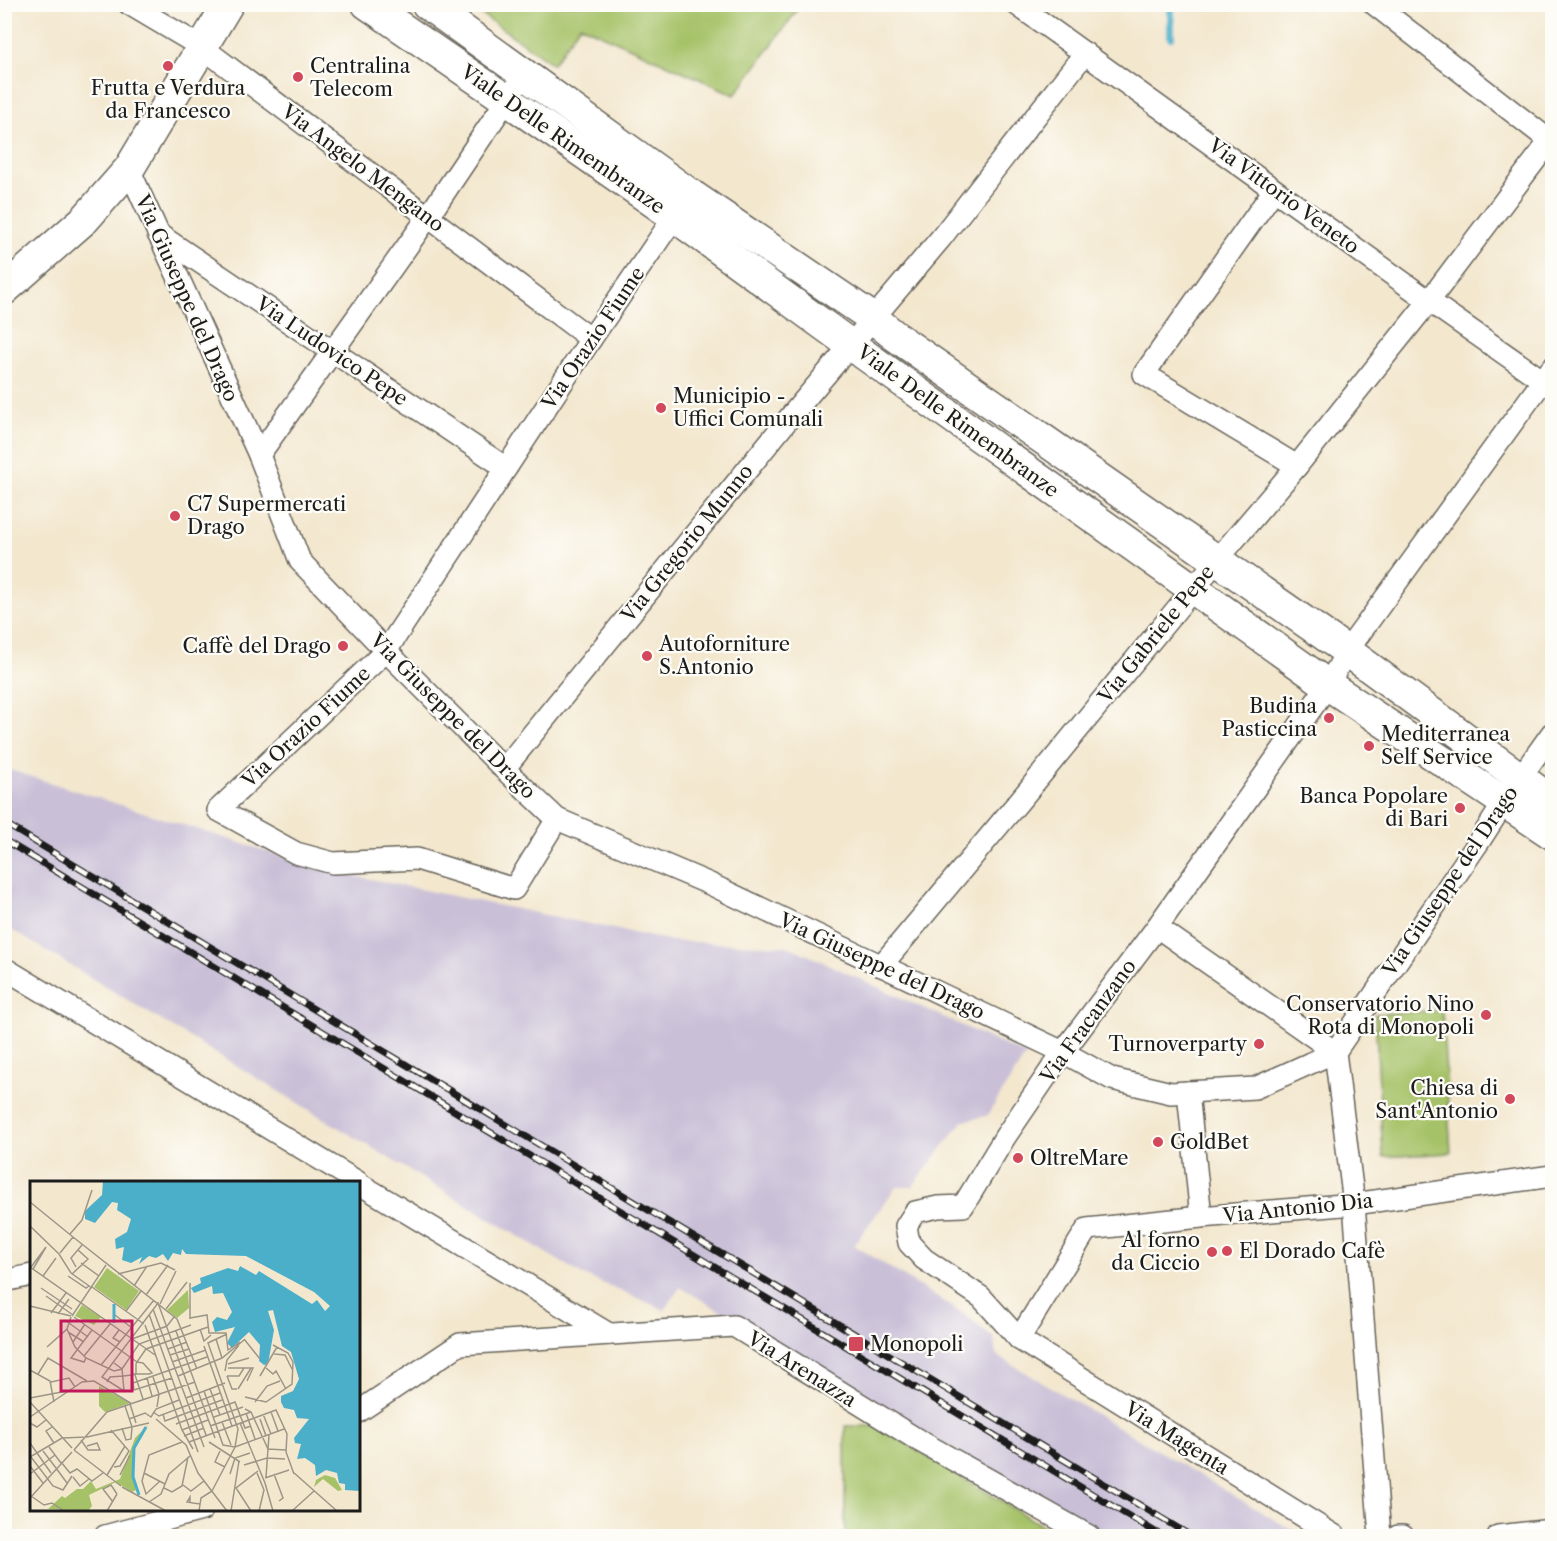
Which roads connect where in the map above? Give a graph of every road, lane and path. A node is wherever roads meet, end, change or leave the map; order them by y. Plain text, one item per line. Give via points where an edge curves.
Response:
1 (129, 4) edge
2 (228, 4) edge
3 (367, 4) edge
4 (427, 4) edge
5 (1016, 4) edge
6 (1374, 4) edge
7 (203, 48) junction
8 (1085, 53) junction
9 (524, 74) junction
10 (507, 100) junction
11 (1551, 140) edge
12 (129, 169) junction
13 (1275, 190) junction
14 (682, 206) junction
15 (429, 217) junction
16 (158, 234) junction
17 (4, 290) edge
18 (1429, 301) junction
19 (874, 319) junction
20 (591, 339) junction
21 (852, 345) junction
22 (333, 352) junction
23 (1549, 378) edge
24 (259, 455) junction
25 (1297, 466) junction
26 (506, 468) junction
27 (1217, 560) junction
28 (1193, 589) junction
29 (386, 651) junction
30 (1347, 651) junction
31 (1328, 685) junction
32 (1552, 733) edge
33 (504, 769) junction
34 (1512, 790) junction
35 (1552, 801) edge
36 (557, 819) junction
37 (1552, 834) edge
38 (1157, 927) junction
39 (881, 966) junction
40 (4, 968) edge
41 (1064, 1052) junction
42 (1335, 1052) junction
43 (1188, 1092) junction
44 (1552, 1176) edge
45 (355, 1181) edge
46 (360, 1184) edge
47 (1354, 1204) junction
48 (1201, 1217) junction
49 (30, 1275) edge
50 (4, 1281) edge
51 (609, 1334) junction
52 (1018, 1339) junction
53 (360, 1411) edge
54 (198, 1511) edge
55 (200, 1511) edge
56 (1552, 1530) edge
57 (105, 1536) edge
58 (159, 1536) edge
59 (1089, 1536) edge
60 (1335, 1536) edge
61 (1380, 1536) edge
62 (1398, 1536) edge
63 (1403, 1536) edge
64 (1498, 1536) edge

1 - 7 street, Via Angelo Mengano
2 - 7 street
3 - 10 street, Viale Delle Rimembranze
4 - 9 street, Viale Delle Rimembranze
5 - 8 street, Via Vittorio Veneto
6 - 11 street
7 - 12 street
7 - 15 street, Via Angelo Mengano
8 - 13 street, Via Vittorio Veneto
8 - 19 street, Via Gregorio Munno
9 - 10 street
9 - 14 street, Viale Delle Rimembranze
10 - 14 street, Viale Delle Rimembranze
10 - 15 street
11 - 18 street, Via Gabriele Pepe
12 - 16 street, Via Giuseppe del Drago
12 - 17 street via 85,219
13 - 18 street, Via Vittorio Veneto
13 - 25 street via 1144,374
14 - 19 street, Viale Delle Rimembranze
14 - 20 street, Via Orazio Fiume
14 - 21 street, Viale Delle Rimembranze
15 - 20 street, Via Angelo Mengano
15 - 22 street
16 - 22 street, Via Ludovico Pepe
16 - 24 street, Via Giuseppe del Drago
18 - 23 street, Via Vittorio Veneto
18 - 25 street, Via Gabriele Pepe
19 - 21 street, Via Gregorio Munno
19 - 27 street, Viale Delle Rimembranze
20 - 26 street, Via Orazio Fiume
21 - 28 street, Viale Delle Rimembranze
21 - 33 street, Via Gregorio Munno
22 - 24 street
22 - 26 street, Via Ludovico Pepe
23 - 30 street, Via Fracanzano
24 - 29 street, Via Giuseppe del Drago via 300,561
25 - 27 street, Via Gabriele Pepe
26 - 29 street, Via Orazio Fiume
27 - 28 street, Via Gabriele Pepe
27 - 30 street, Viale Delle Rimembranze
28 - 31 street, Viale Delle Rimembranze
28 - 39 street, Via Gabriele Pepe
29 - 33 street, Via Giuseppe del Drago
29 - 36 street, Via Orazio Fiume via 218,810 296,853 333,863 417,859 514,889
30 - 31 street, Via Fracanzano
30 - 34 street, Viale Delle Rimembranze
31 - 34 street, Viale Delle Rimembranze
31 - 38 street, Via Fracanzano
32 - 34 street, Via Giuseppe del Drago
33 - 36 street, Via Giuseppe del Drago
34 - 35 street, Viale Delle Rimembranze
34 - 37 street, Viale Delle Rimembranze
34 - 42 street, Via Giuseppe del Drago
36 - 39 street, Via Giuseppe del Drago via 710,885
38 - 41 street, Via Fracanzano
38 - 42 street
39 - 41 street, Via Giuseppe del Drago
40 - 45 street
41 - 43 street, Via Giuseppe del Drago via 1112,1079 1171,1093
41 - 52 street, Via Fracanzano via 963,1206 915,1212 906,1226 909,1244 924,1259 981,1297
42 - 43 street, Via Giuseppe del Drago via 1255,1088
42 - 47 street
43 - 48 street
44 - 47 street, Via Antonio Dia
46 - 51 street
47 - 48 street, Via Antonio Dia
47 - 61 street
48 - 52 street, Via Antonio Dia via 1087,1229
49 - 50 street
51 - 53 street, Via Arenazza via 460,1344
51 - 59 street, Via Arenazza via 734,1326 918,1440
52 - 60 street, Via Magenta
54 - 57 street
55 - 58 street
56 - 64 street
62 - 63 street

